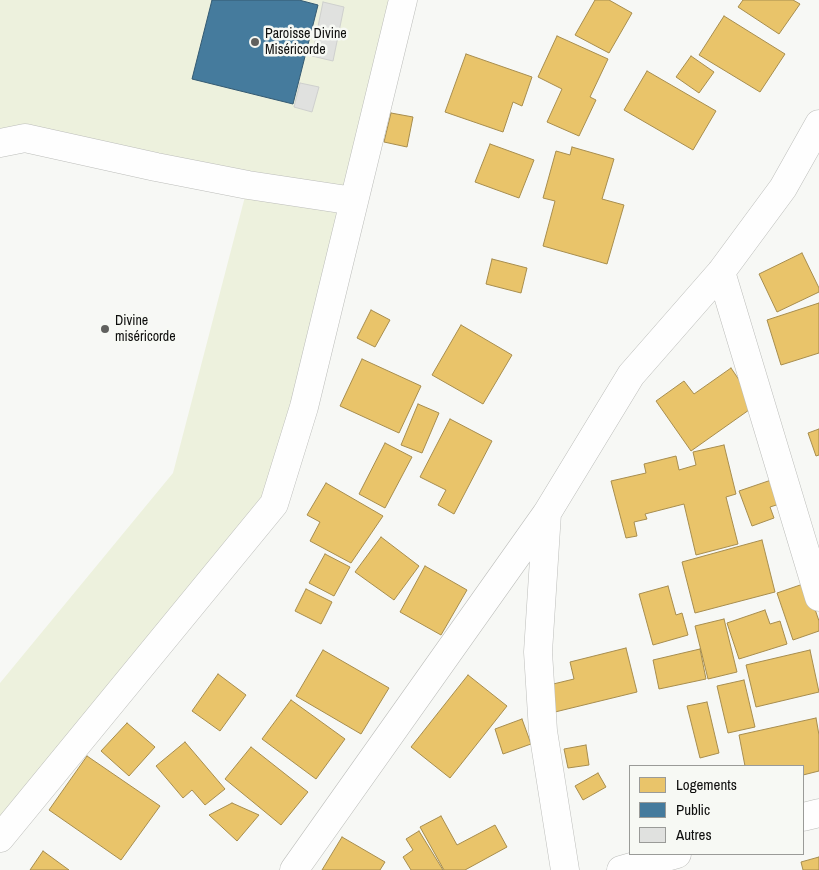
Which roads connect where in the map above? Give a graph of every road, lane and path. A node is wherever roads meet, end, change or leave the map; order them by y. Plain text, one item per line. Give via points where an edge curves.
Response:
1 (403, 0) edge
2 (819, 124) edge
3 (0, 143) edge
4 (354, 201) junction
5 (721, 272) junction
6 (547, 513) junction
7 (819, 597) edge
8 (819, 812) edge
9 (804, 817) edge
10 (0, 838) edge
11 (674, 855) edge
12 (294, 870) edge
13 (565, 870) edge
14 (621, 870) edge

1 - 4 street
2 - 5 street via 783,188
3 - 4 street via 26,138 248,185
4 - 10 street via 304,408 274,504
5 - 6 street via 631,375
5 - 7 street
6 - 12 street
6 - 13 street via 538,652 543,731
8 - 9 street
11 - 14 street

